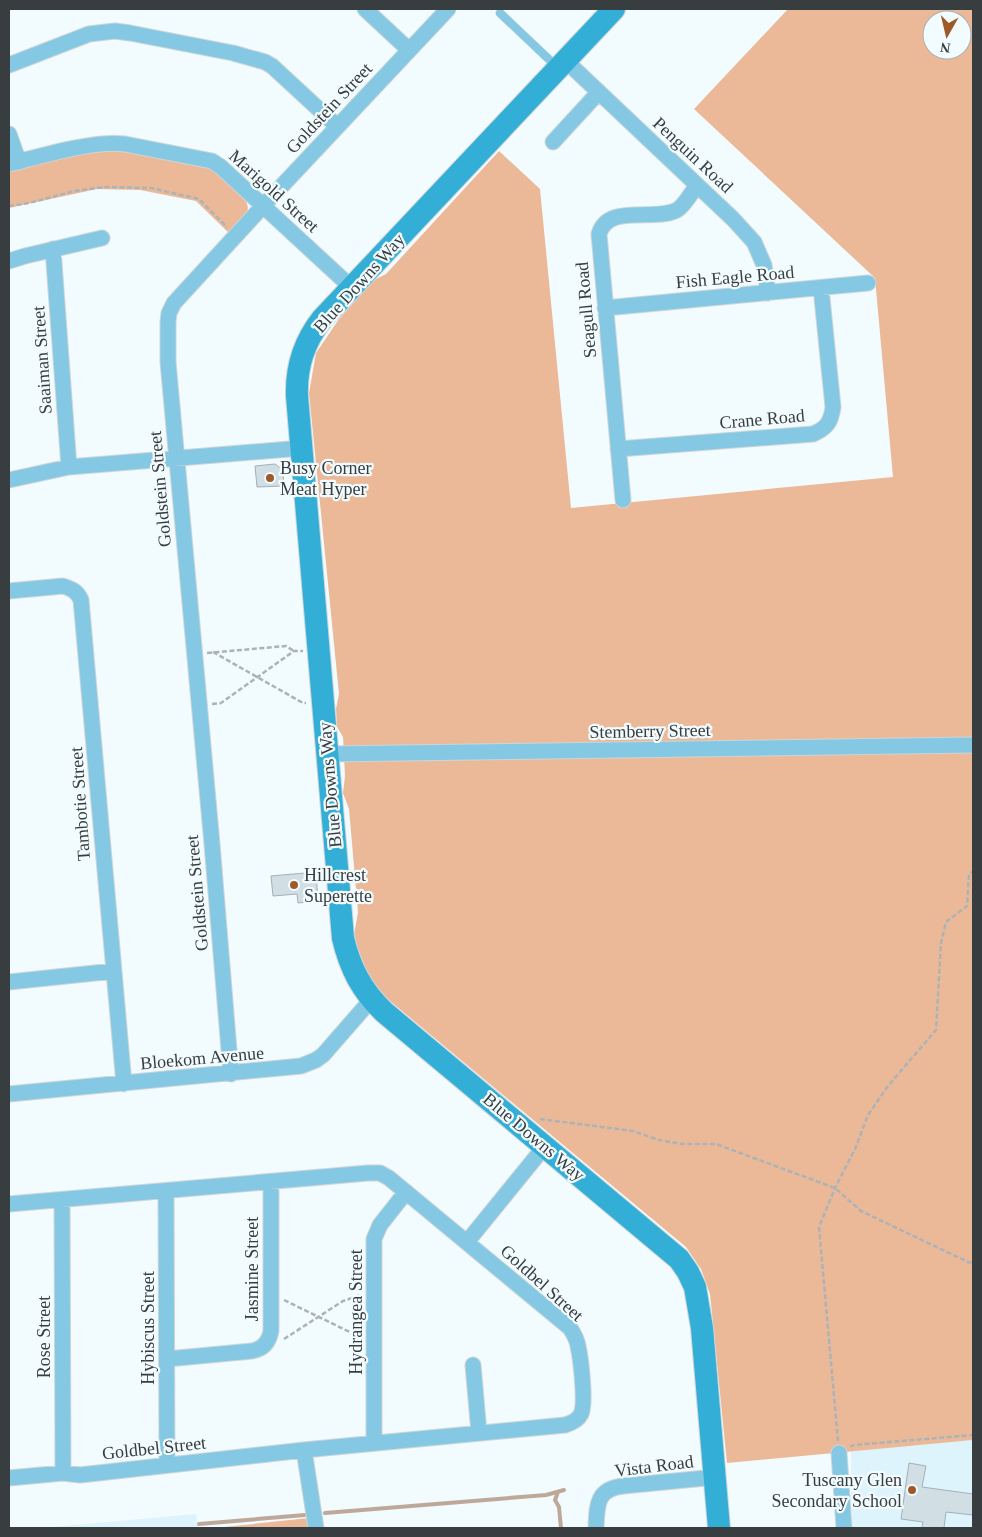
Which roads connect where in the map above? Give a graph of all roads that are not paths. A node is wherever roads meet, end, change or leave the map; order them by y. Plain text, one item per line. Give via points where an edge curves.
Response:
1 (365, 9) edge
2 (448, 9) edge
3 (614, 9) edge
4 (500, 13) dead end
5 (409, 50) junction
6 (562, 64) junction
7 (9, 65) edge
8 (599, 92) junction
9 (337, 126) junction
10 (9, 134) edge
11 (553, 142) dead end
12 (14, 163) edge
13 (697, 186) junction
14 (263, 206) junction
15 (102, 238) dead end
16 (52, 249) junction
17 (9, 261) edge
18 (868, 283) dead end
19 (352, 288) junction
20 (821, 288) junction
21 (768, 293) junction
22 (605, 308) junction
23 (302, 448) junction
24 (618, 449) junction
25 (176, 459) junction
26 (69, 467) junction
27 (9, 480) edge
28 (623, 500) dead end
29 (9, 591) edge
30 (973, 745) edge
31 (327, 754) junction
32 (114, 971) junction
33 (9, 982) edge
34 (371, 1000) junction
35 (231, 1074) junction
36 (124, 1084) junction
37 (9, 1094) edge
38 (545, 1146) junction
39 (271, 1182) junction
40 (166, 1191) junction
41 (406, 1192) junction
42 (62, 1200) junction
43 (9, 1204) edge
44 (467, 1242) junction
45 (166, 1359) junction
46 (474, 1365) dead end
47 (479, 1433) junction
48 (374, 1443) junction
49 (304, 1450) junction
50 (839, 1453) road end
51 (167, 1465) junction
52 (63, 1473) junction
53 (716, 1477) junction
54 (9, 1478) edge
55 (316, 1528) edge
56 (596, 1528) edge
57 (719, 1528) edge
58 (844, 1528) edge

1 - 5 street
2 - 5 street, Goldstein Street
3 - 6 street, Blue Downs Way
4 - 6 lane
5 - 9 street, Goldstein Street
6 - 8 street, Penguin Road
6 - 19 street, Blue Downs Way
7 - 9 street via 89,34 130,33 265,62
8 - 11 street
8 - 13 street, Penguin Road
9 - 14 street, Goldstein Street
10 - 12 street
12 - 14 street, Marigold Street via 103,144 125,144 212,161
13 - 21 street, Penguin Road via 754,242 764,266
13 - 22 street, Seagull Road via 677,209 616,217 602,226 599,242
14 - 19 street, Marigold Street
14 - 25 street, Goldstein Street via 174,303 169,313 168,362
15 - 16 street
16 - 17 street
16 - 26 street, Saaiman Street
18 - 20 street, Fish Eagle Road
19 - 23 street, Blue Downs Way via 322,318 299,364 296,396
20 - 21 street, Fish Eagle Road
20 - 24 street, Crane Road via 833,407 829,424 822,430 813,434
21 - 22 street, Fish Eagle Road
22 - 24 street, Seagull Road
23 - 25 street
23 - 31 street, Blue Downs Way
24 - 28 street, Seagull Road
25 - 26 street
25 - 35 street, Goldstein Street
26 - 27 street
29 - 32 street, Tambotie Street via 62,586 78,593 81,600
30 - 31 street, Stemberry Street
31 - 34 street, Blue Downs Way via 343,938 354,972
32 - 33 street
32 - 36 street, Tambotie Street
34 - 35 street, Bloekom Avenue via 316,1060 293,1068
34 - 38 street, Blue Downs Way
35 - 36 street, Bloekom Avenue
36 - 37 street, Bloekom Avenue
38 - 44 street
38 - 53 street, Blue Downs Way via 680,1260 688,1272 695,1287 702,1328
39 - 40 street, Goldbel Street
39 - 41 street, Goldbel Street via 374,1172 384,1175
39 - 45 street, Jasmine Street via 270,1336 264,1346 256,1350
40 - 42 street, Goldbel Street
40 - 45 street, Hybiscus Street
41 - 44 street, Goldbel Street
41 - 48 street, Hydrangea Street via 375,1234
42 - 43 street, Goldbel Street
42 - 52 street, Rose Street
44 - 47 street, Goldbel Street via 570,1328 578,1346 584,1402 582,1413 570,1424
45 - 51 street, Hybiscus Street
46 - 47 street
47 - 48 street, Goldbel Street
48 - 49 street, Goldbel Street
49 - 51 street, Goldbel Street
49 - 55 street
50 - 58 street
51 - 52 street, Goldbel Street via 80,1475
52 - 54 street, Goldbel Street
53 - 56 street, Vista Road via 612,1488 599,1501
53 - 57 street, Blue Downs Way

